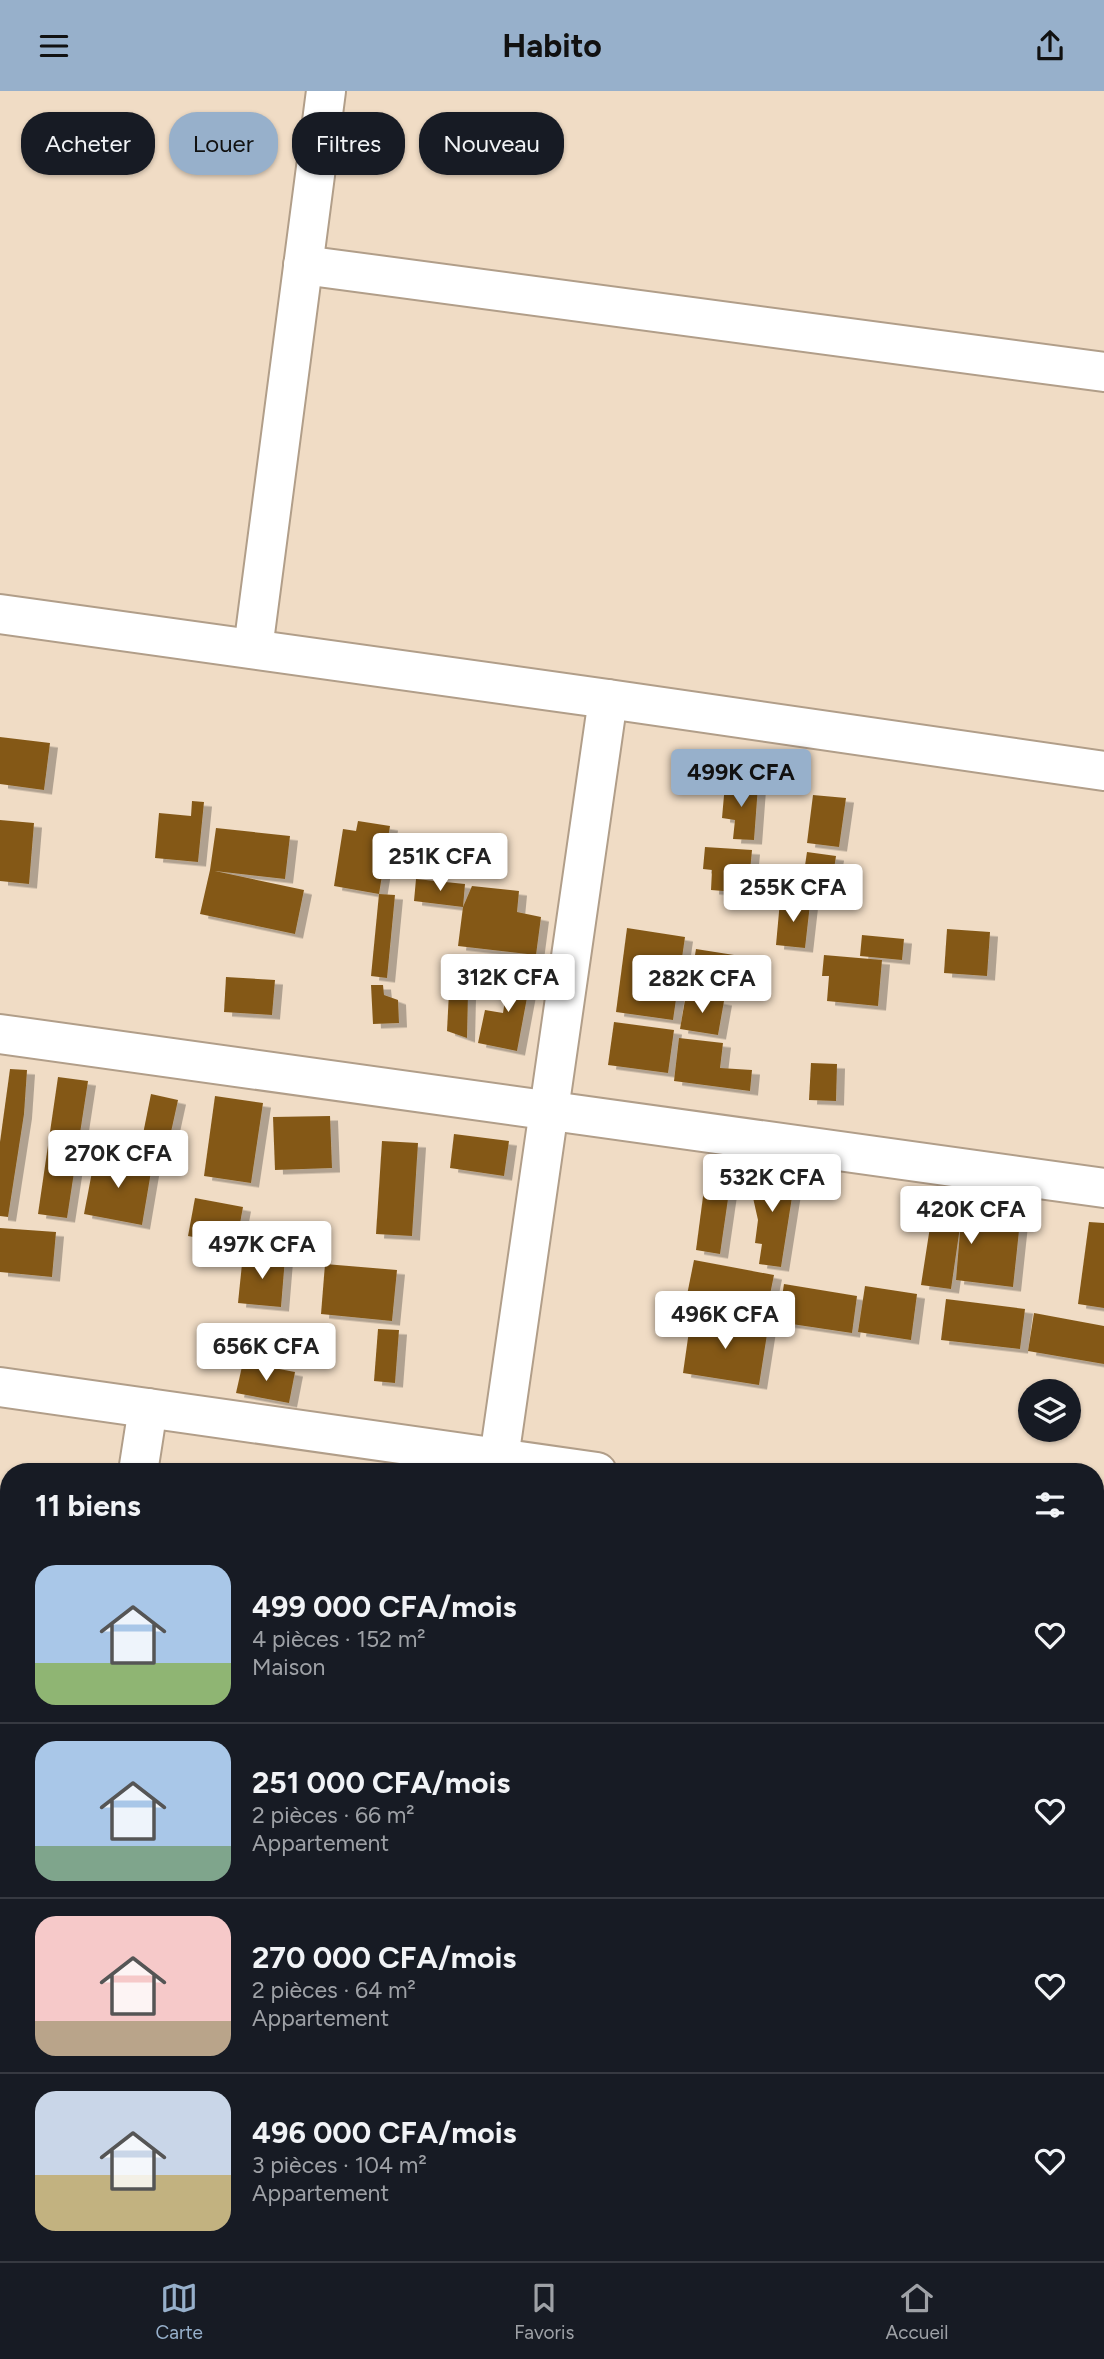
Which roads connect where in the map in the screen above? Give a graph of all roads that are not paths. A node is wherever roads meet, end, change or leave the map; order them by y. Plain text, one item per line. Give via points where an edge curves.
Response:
1 (326, 91) edge
2 (303, 265) junction
3 (1104, 372) edge
4 (0, 614) edge
5 (253, 649) junction
6 (608, 699) junction
7 (1102, 761) edge
8 (0, 1034) edge
9 (549, 1111) junction
10 (1104, 1188) edge
11 (0, 1387) edge
12 (148, 1408) junction
13 (139, 1463) edge
14 (486, 1463) edge
15 (498, 1463) edge

1 - 2 street
2 - 3 street
2 - 5 street
4 - 5 street
5 - 6 street
6 - 7 street
6 - 9 street
8 - 9 street
9 - 10 street
9 - 15 street
11 - 12 street
12 - 13 street
12 - 14 street

